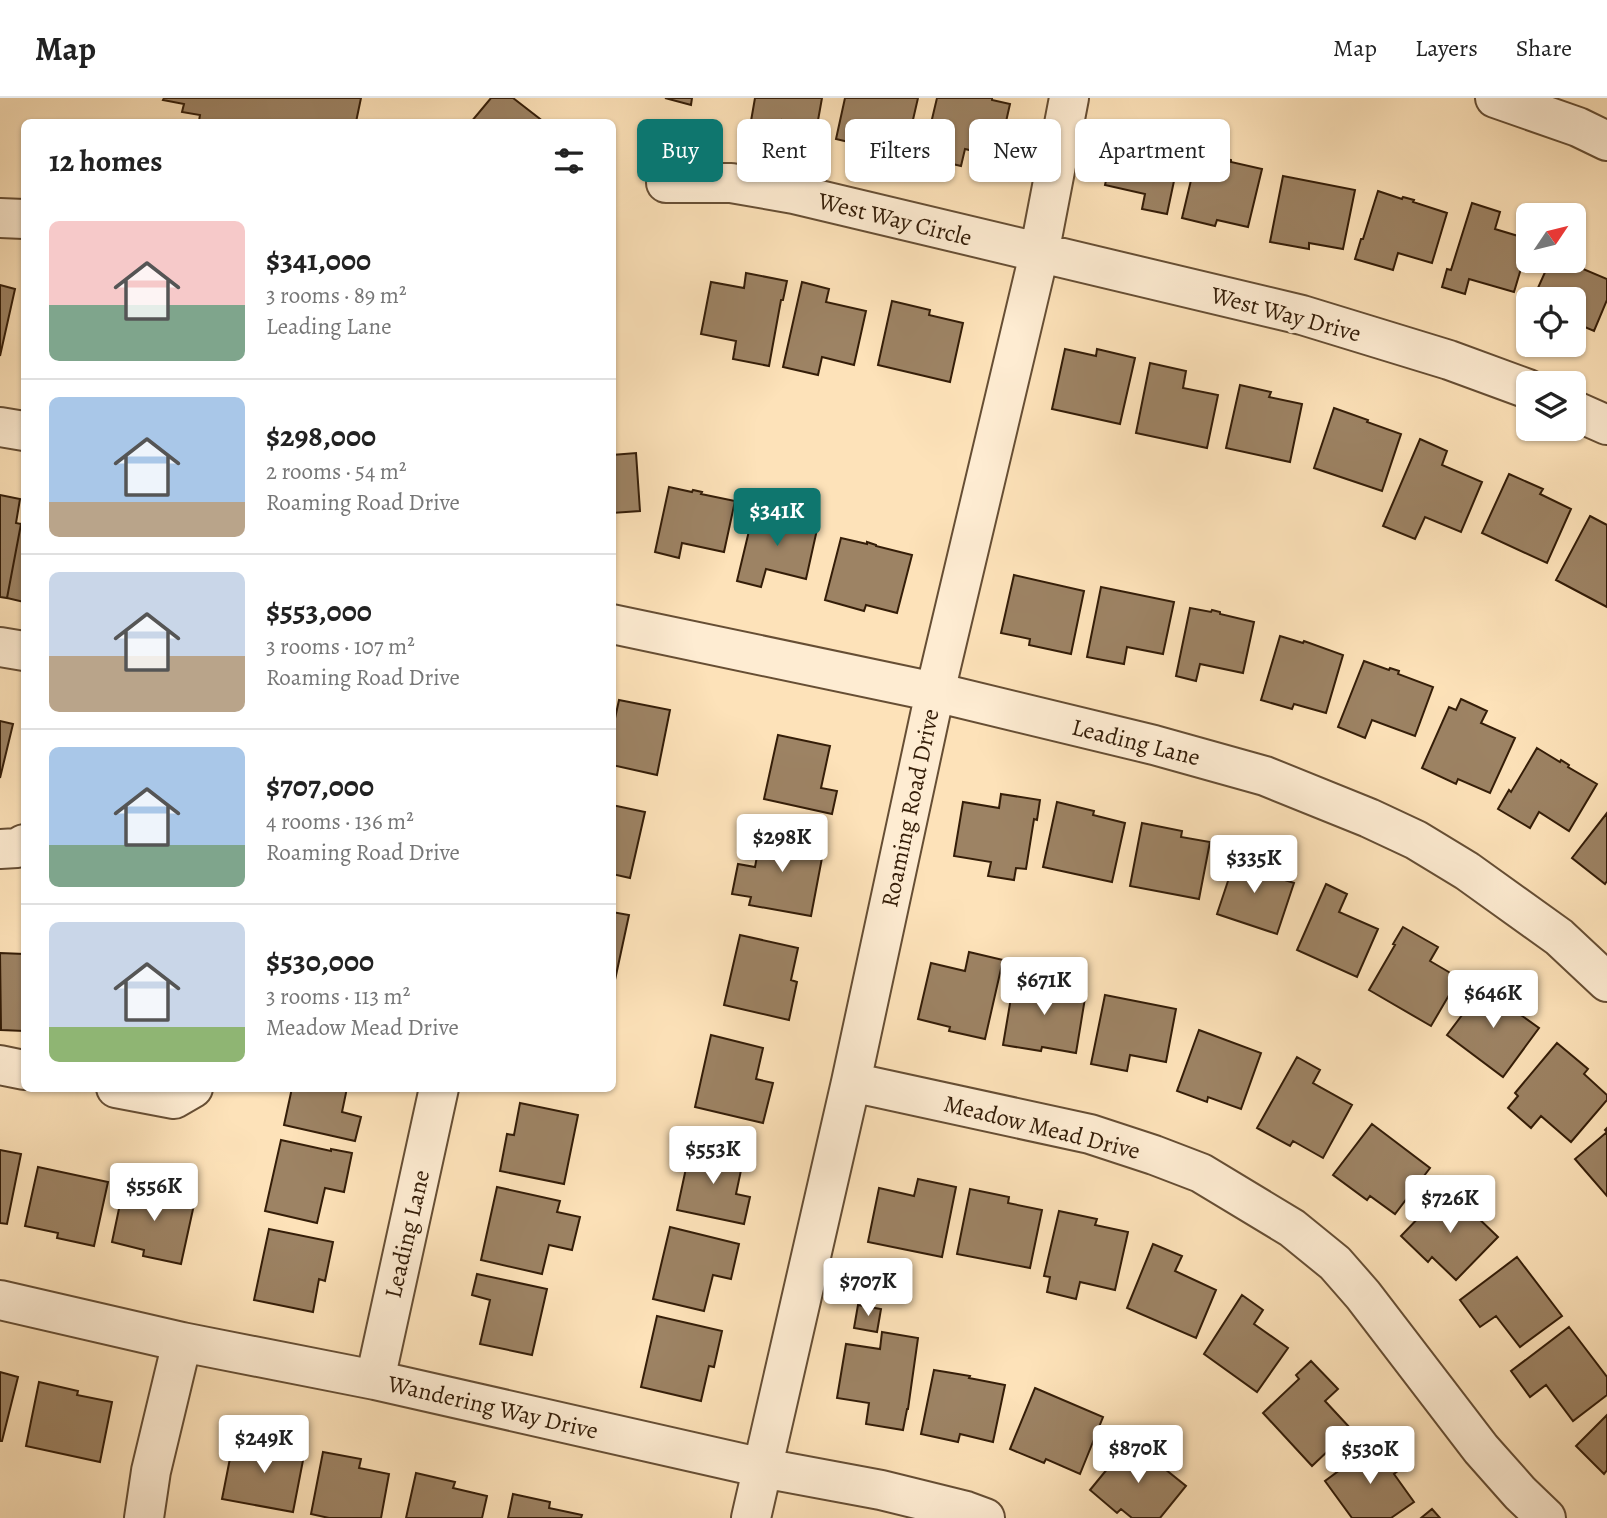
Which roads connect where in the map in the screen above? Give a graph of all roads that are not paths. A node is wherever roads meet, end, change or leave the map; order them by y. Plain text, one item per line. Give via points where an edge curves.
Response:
1 (1069, 98) edge
2 (1495, 98) edge
3 (1607, 141) edge
4 (666, 183) dead end
5 (0, 218) edge
6 (21, 219) edge
7 (1039, 254) junction
8 (1516, 385) edge
9 (1586, 416) edge
10 (1607, 425) edge
11 (0, 427) edge
12 (21, 430) edge
13 (616, 625) edge
14 (0, 647) edge
15 (21, 650) edge
16 (935, 692) junction
17 (21, 846) edge
18 (0, 849) edge
19 (1607, 982) edge
20 (0, 1065) edge
21 (21, 1069) edge
22 (851, 1082) junction
23 (135, 1092) edge
24 (186, 1092) edge
25 (438, 1092) edge
26 (0, 1300) edge
27 (182, 1342) junction
28 (374, 1380) junction
29 (763, 1468) junction
30 (145, 1518) edge
31 (751, 1518) edge
32 (985, 1518) edge
33 (1546, 1518) edge

1 - 7 street, Roaming Road Drive
2 - 3 street
4 - 7 street, West Way Circle via 731,183 794,194
5 - 6 street
7 - 8 street, West Way Drive via 1302,315
7 - 16 street, Roaming Road Drive
9 - 10 street
11 - 12 street
13 - 16 street, Leading Lane
14 - 15 street
16 - 19 street, Leading Lane via 1265,776 1369,818 1467,871 1559,937
16 - 22 street, Roaming Road Drive
17 - 18 street
20 - 21 street
22 - 29 street, Roaming Road Drive
22 - 33 street, Meadow Mead Drive via 1090,1134 1154,1155 1201,1173 1292,1228 1335,1263 1481,1449
23 - 24 street via 174,1100
25 - 28 street, Leading Lane
26 - 27 street, Wandering Way Drive
27 - 28 street, Wandering Way Drive
27 - 30 street via 151,1471
28 - 29 street, Wandering Way Drive
29 - 31 street, Roaming Road Drive
29 - 32 street, Wandering Way Drive via 881,1490

